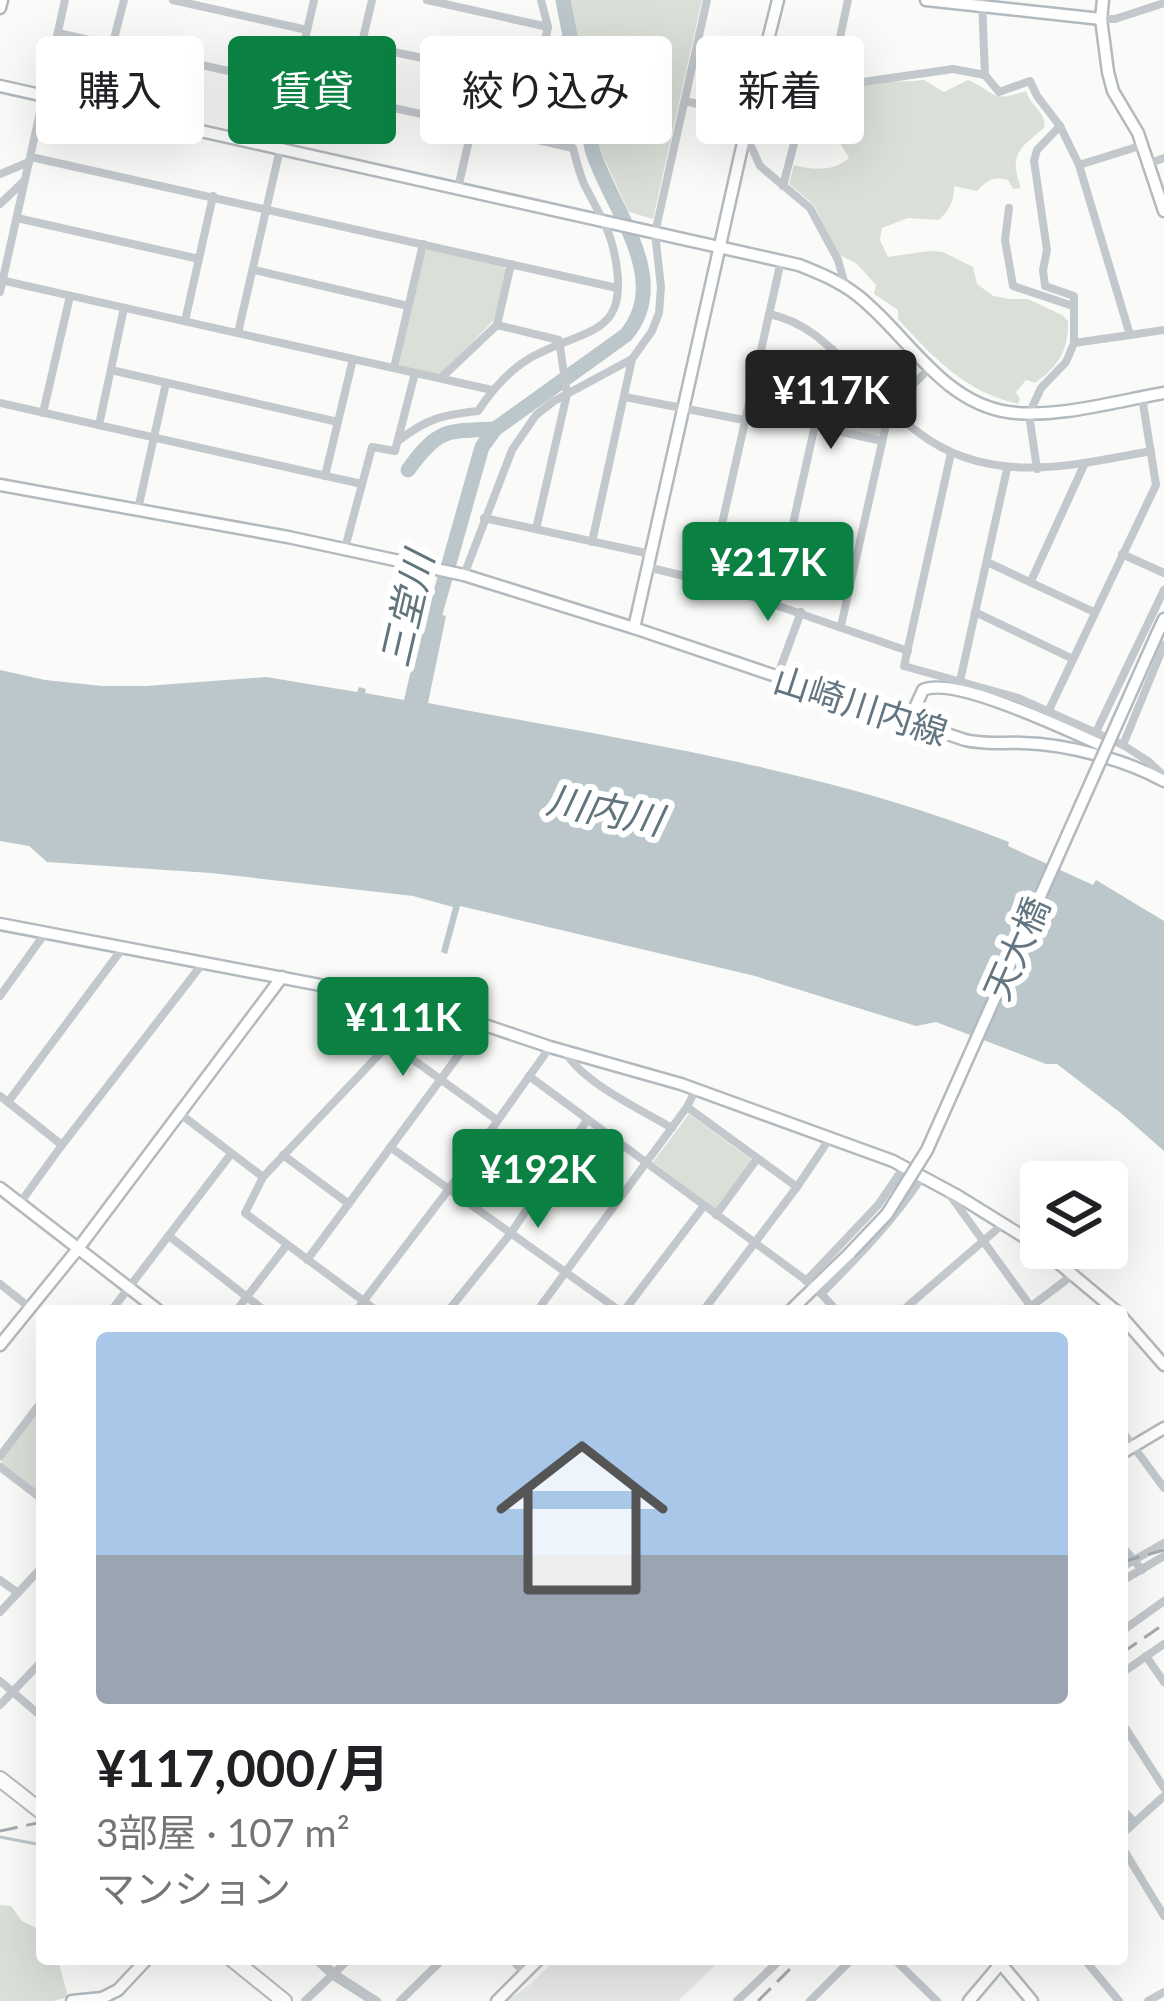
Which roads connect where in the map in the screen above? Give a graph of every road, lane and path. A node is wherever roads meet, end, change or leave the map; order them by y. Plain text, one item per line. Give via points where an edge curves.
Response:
1 (65, 0) edge
2 (124, 0) edge
3 (173, 0) edge
4 (314, 0) edge
5 (371, 0) edge
6 (427, 0) edge
7 (541, 0) edge
8 (707, 0) edge
9 (778, 0) edge
10 (848, 0) edge
11 (926, 0) edge
12 (1103, 0) edge
13 (189, 2) edge
14 (982, 4) edge
15 (1164, 4) edge
16 (1101, 19) junction
17 (548, 27) junction
18 (307, 30) junction
19 (58, 33) junction
20 (57, 36) edge
21 (73, 36) edge
22 (115, 36) edge
23 (306, 36) edge
24 (364, 36) edge
25 (546, 36) edge
26 (769, 36) edge
27 (840, 36) edge
28 (985, 75) junction
29 (864, 82) edge
30 (0, 86) edge
31 (36, 94) edge
32 (685, 101) junction
33 (696, 104) edge
34 (1060, 126) junction
35 (204, 132) edge
36 (36, 133) edge
37 (281, 144) edge
38 (468, 144) edge
39 (555, 144) edge
40 (743, 144) edge
41 (748, 144) edge
42 (794, 144) edge
43 (1143, 145) junction
44 (280, 149) junction
45 (1164, 158) edge
46 (30, 160) junction
47 (1150, 163) junction
48 (1079, 165) junction
49 (0, 174) edge
50 (26, 179) junction
51 (784, 186) junction
52 (458, 189) junction
53 (213, 196) junction
54 (0, 204) edge
55 (1163, 206) edge
56 (1009, 208) dead end
57 (267, 210) junction
58 (17, 218) junction
59 (606, 222) junction
60 (653, 232) junction
61 (422, 244) junction
62 (721, 248) junction
63 (199, 259) junction
64 (781, 261) junction
65 (511, 264) junction
66 (254, 270) junction
67 (1, 280) edge
68 (845, 286) junction
69 (617, 288) junction
70 (0, 292) edge
71 (70, 296) junction
72 (408, 306) junction
73 (1073, 306) junction
74 (124, 308) junction
75 (769, 314) junction
76 (185, 321) junction
77 (497, 326) junction
78 (1164, 330) edge
79 (238, 333) junction
80 (1130, 335) junction
81 (1074, 343) junction
82 (560, 348) junction
83 (832, 350) junction
84 (353, 359) junction
85 (632, 359) junction
86 (931, 367) junction
87 (394, 368) junction
88 (111, 370) junction
89 (415, 373) junction
90 (441, 378) junction
91 (166, 383) junction
92 (492, 390) junction
93 (566, 390) junction
94 (1164, 393) edge
95 (625, 397) junction
96 (1142, 397) junction
97 (0, 404) edge
98 (683, 407) junction
99 (890, 407) junction
100 (43, 413) junction
101 (1029, 414) junction
102 (744, 420) junction
103 (338, 422) junction
104 (99, 425) junction
105 (815, 426) junction
106 (154, 438) junction
107 (398, 441) junction
108 (882, 441) junction
109 (1151, 451) junction
110 (951, 453) junction
111 (1085, 464) junction
112 (1006, 469) junction
113 (1037, 470) junction
114 (326, 476) junction
115 (362, 484) junction
116 (0, 485) edge
117 (138, 508) junction
118 (484, 518) junction
119 (721, 528) junction
120 (536, 529) junction
121 (592, 542) junction
122 (788, 545) junction
123 (345, 548) junction
124 (1123, 554) junction
125 (649, 561) junction
126 (855, 561) junction
127 (987, 562) junction
128 (1164, 573) edge
129 (464, 575) junction
130 (1031, 581) junction
131 (709, 582) junction
132 (1164, 590) edge
133 (801, 612) junction
134 (975, 612) junction
135 (1094, 612) junction
136 (1164, 619) edge
137 (841, 626) junction
138 (634, 628) junction
139 (1160, 639) edge
140 (908, 651) junction
141 (1072, 659) junction
142 (777, 677) junction
143 (960, 681) junction
144 (1049, 710) junction
145 (909, 722) junction
146 (1096, 732) junction
147 (1123, 745) junction
148 (1106, 748) junction
149 (1164, 779) edge
150 (0, 924) edge
151 (46, 932) junction
152 (122, 949) junction
153 (203, 963) junction
154 (282, 977) junction
155 (0, 996) edge
156 (413, 1004) junction
157 (482, 1024) junction
158 (390, 1043) junction
159 (550, 1047) junction
160 (565, 1052) junction
161 (529, 1076) junction
162 (442, 1081) junction
163 (696, 1089) junction
164 (4, 1099) edge
165 (688, 1107) junction
166 (178, 1113) junction
167 (497, 1120) junction
168 (587, 1120) junction
169 (672, 1128) junction
170 (830, 1137) junction
171 (62, 1145) junction
172 (390, 1147) junction
173 (231, 1154) junction
174 (282, 1155) junction
175 (758, 1159) junction
176 (645, 1163) junction
177 (904, 1167) junction
178 (263, 1177) junction
179 (922, 1177) junction
180 (797, 1187) junction
181 (0, 1188) edge
182 (448, 1189) junction
183 (946, 1189) junction
184 (20, 1204) junction
185 (349, 1204) junction
186 (704, 1207) junction
187 (716, 1215) junction
188 (1003, 1224) junction
189 (511, 1233) junction
190 (169, 1236) junction
191 (982, 1240) junction
192 (754, 1242) junction
193 (286, 1246) junction
194 (77, 1250) junction
195 (307, 1260) junction
196 (567, 1273) junction
197 (1073, 1274) junction
198 (0, 1284) edge
199 (814, 1287) junction
200 (129, 1288) junction
201 (248, 1298) junction
202 (363, 1300) junction
203 (116, 1305) edge
204 (151, 1305) edge
205 (242, 1305) edge
206 (257, 1305) edge
207 (360, 1305) edge
208 (369, 1305) edge
209 (453, 1305) edge
210 (542, 1305) edge
211 (613, 1305) edge
212 (627, 1305) edge
213 (707, 1305) edge
214 (796, 1305) edge
215 (831, 1305) edge
216 (909, 1305) edge
217 (1027, 1305) edge
218 (1036, 1305) edge
219 (1108, 1305) edge
220 (29, 1307) junction
221 (1128, 1325) edge
222 (0, 1345) edge
223 (1164, 1365) edge
224 (36, 1409) edge
225 (1164, 1428) edge
226 (1128, 1448) edge
227 (1128, 1450) edge
228 (0, 1456) edge
229 (0, 1467) edge
230 (1164, 1489) edge
231 (36, 1494) edge
232 (1164, 1543) edge
233 (1128, 1554) edge
234 (1164, 1556) edge
235 (1133, 1561) junction
236 (1128, 1564) edge
237 (1142, 1570) junction
238 (36, 1574) edge
239 (1128, 1578) edge
240 (0, 1580) edge
241 (18, 1593) junction
242 (1164, 1601) edge
243 (0, 1612) edge
244 (1128, 1623) edge
245 (1164, 1644) edge
246 (1146, 1656) junction
247 (36, 1667) edge
248 (1128, 1669) edge
249 (0, 1681) edge
250 (1164, 1682) edge
251 (12, 1692) junction
252 (0, 1705) edge
253 (36, 1712) edge
254 (1128, 1733) edge
255 (0, 1779) edge
256 (1164, 1792) edge
257 (36, 1807) edge
258 (1128, 1816) edge
259 (1134, 1822) junction
260 (1128, 1828) edge
261 (1128, 1857) edge
262 (1164, 1916) edge
263 (141, 1965) edge
264 (239, 1965) edge
265 (324, 1965) edge
266 (343, 1965) edge
267 (437, 1965) edge
268 (517, 1965) edge
269 (533, 1965) edge
270 (772, 1965) edge
271 (847, 1965) edge
272 (900, 1965) edge
273 (997, 1965) edge
274 (1005, 1965) edge
275 (1089, 1965) edge
276 (525, 1973) junction
277 (332, 1976) junction
278 (1164, 1992) edge
279 (816, 1999) edge
280 (72, 2001) edge
281 (284, 2001) edge
282 (304, 2001) edge
283 (377, 2001) edge
284 (400, 2001) edge
285 (497, 2001) edge
286 (736, 2001) edge
287 (938, 2001) edge
288 (969, 2001) edge
289 (1032, 2001) edge
290 (1119, 2001) edge
291 (1148, 2001) edge

1 - 19 street
2 - 22 street
3 - 13 street
4 - 18 street
5 - 24 street
6 - 17 street
7 - 17 street
8 - 32 street
9 - 26 street
10 - 27 street
11 - 14 street
12 - 16 street
13 - 18 street
14 - 16 street
14 - 28 street
15 - 16 street
16 - 43 street via 1113,91
17 - 25 street
18 - 23 street
19 - 20 street
19 - 21 street
28 - 29 street via 953,69
28 - 34 street via 999,92 1030,81
30 - 31 street
32 - 33 street
32 - 60 street
34 - 48 street
34 - 73 street via 1034,160 1045,286 1074,296
35 - 44 street
36 - 46 street
37 - 44 street
38 - 52 street
39 - 59 street via 573,148
40 - 62 street
41 - 51 street
42 - 51 street
43 - 47 street
43 - 48 street
44 - 52 street
44 - 57 street
45 - 47 street
46 - 49 street
46 - 50 street
46 - 53 street
47 - 55 street
48 - 80 street
50 - 54 street
50 - 58 street
51 - 68 street via 810,208
52 - 59 street
53 - 57 street
53 - 63 street
56 - 73 street via 1013,286
57 - 61 street
57 - 66 street
58 - 63 street
58 - 67 street
59 - 60 street
59 - 69 street
60 - 62 street
60 - 85 street via 659,313
61 - 65 street
61 - 72 street
62 - 64 street
62 - 98 street
63 - 76 street
64 - 68 street
64 - 75 street
65 - 69 street
65 - 77 street
66 - 72 street
66 - 79 street
67 - 70 street
67 - 71 street
68 - 86 street
69 - 82 street via 602,326
71 - 74 street
71 - 100 street
72 - 87 street
73 - 81 street
74 - 76 street
74 - 88 street
75 - 83 street via 799,324
75 - 102 street
76 - 79 street
77 - 82 street via 559,340
77 - 90 street
78 - 80 street
79 - 84 street
80 - 81 street
81 - 101 street
82 - 92 street via 518,365
82 - 93 street
83 - 99 street
83 - 105 street
84 - 87 street
84 - 103 street
85 - 93 street
85 - 95 street
86 - 99 street
86 - 101 street via 978,403
87 - 89 street
88 - 91 street
88 - 104 street
89 - 90 street
89 - 107 street
90 - 92 street
91 - 103 street
91 - 106 street
92 - 107 street via 478,411 439,415
93 - 118 street via 523,431
93 - 120 street
94 - 96 street
95 - 98 street
95 - 121 street
96 - 101 street
96 - 109 street
97 - 100 street
98 - 102 street
98 - 125 street
99 - 108 street
99 - 110 street
100 - 104 street
101 - 113 street
102 - 119 street
103 - 114 street
104 - 106 street
105 - 108 street
105 - 122 street
106 - 114 street
106 - 117 street
107 - 115 street via 395,451 372,448
108 - 126 street
109 - 111 street
109 - 124 street via 1156,485
110 - 112 street
110 - 140 street
111 - 113 street
111 - 130 street
112 - 113 street
112 - 127 street
114 - 115 street
115 - 123 street
116 - 117 street, 山崎川内線
117 - 123 street, 山崎川内線
118 - 120 street
118 - 129 street
119 - 122 street
119 - 131 street
120 - 121 street
121 - 125 street
122 - 126 street
123 - 129 street, 山崎川内線
124 - 128 street
124 - 135 street
125 - 131 street
125 - 138 street
126 - 137 street
127 - 130 street
127 - 134 street
129 - 138 street, 山崎川内線
130 - 135 street
131 - 133 street
132 - 146 street
133 - 137 street
133 - 142 street
134 - 141 street
134 - 143 street
135 - 141 street
136 - 139 street, 天大橋
137 - 140 street
138 - 142 street, 山崎川内線
139 - 147 street
139 - 148 street, 天大橋, bridge
140 - 143 street via 904,666
141 - 144 street
142 - 145 street, 山崎川内線
143 - 144 street
144 - 146 street
145 - 148 street via 923,690 946,687
145 - 149 street, 山崎川内線 via 976,742 1067,749
146 - 147 street
147 - 149 street
148 - 199 street, 天大橋, bridge via 927,1150 887,1214
150 - 151 street
151 - 152 street
151 - 155 street
152 - 153 street
152 - 164 street
153 - 154 street
153 - 171 street
154 - 156 street
154 - 166 street
156 - 157 street
156 - 158 street
157 - 159 street
157 - 162 street
158 - 162 street
158 - 174 street
159 - 160 street
159 - 161 street
160 - 163 street
160 - 169 street via 601,1085
161 - 167 street
161 - 168 street
162 - 167 street
162 - 172 street
163 - 165 street
163 - 170 street
164 - 171 street
165 - 169 street
165 - 175 street
166 - 173 street
166 - 194 street
167 - 182 street
168 - 176 street
168 - 189 street
169 - 176 street
170 - 177 street
170 - 180 street
171 - 184 street
172 - 182 street
172 - 185 street
173 - 178 street
173 - 190 street
174 - 178 street
174 - 185 street
175 - 180 street
175 - 187 street
176 - 186 street
176 - 196 street
177 - 179 street
177 - 199 street
178 - 193 street via 245,1213
179 - 183 street
179 - 199 street via 870,1245
180 - 192 street
181 - 184 street
182 - 189 street
182 - 202 street
183 - 188 street
183 - 191 street
184 - 194 street
185 - 195 street
186 - 187 street
186 - 212 street
187 - 192 street
188 - 191 street
188 - 197 street
189 - 196 street
189 - 209 street
190 - 200 street
190 - 201 street
191 - 216 street
191 - 217 street
192 - 199 street
192 - 213 street
193 - 195 street
193 - 201 street
194 - 200 street
194 - 220 street
195 - 202 street
196 - 210 street
196 - 211 street
197 - 218 street
197 - 219 street
198 - 220 street
199 - 214 street, 天大橋
199 - 215 street
200 - 203 street
200 - 204 street
201 - 205 street
201 - 206 street
202 - 207 street
202 - 208 street
220 - 222 street
221 - 223 street
224 - 228 street
225 - 226 street
227 - 230 street
229 - 231 street
232 - 235 street
233 - 235 street
234 - 237 street
235 - 236 street
235 - 237 street
237 - 239 street
238 - 241 street
240 - 241 street
241 - 243 street
242 - 244 street
245 - 246 street
246 - 248 street
246 - 250 street
247 - 251 street
249 - 251 street
251 - 252 street
251 - 253 street
254 - 256 street
255 - 257 highway
256 - 259 street
258 - 259 street
259 - 260 street
261 - 262 street
263 - 280 street via 118,1990
264 - 281 highway
265 - 277 street
266 - 277 street
267 - 284 street
268 - 276 street
269 - 276 street
270 - 286 street
271 - 279 street
272 - 287 street
273 - 288 street
274 - 289 street
275 - 290 street
276 - 285 street
277 - 282 street
277 - 283 street
278 - 291 street

